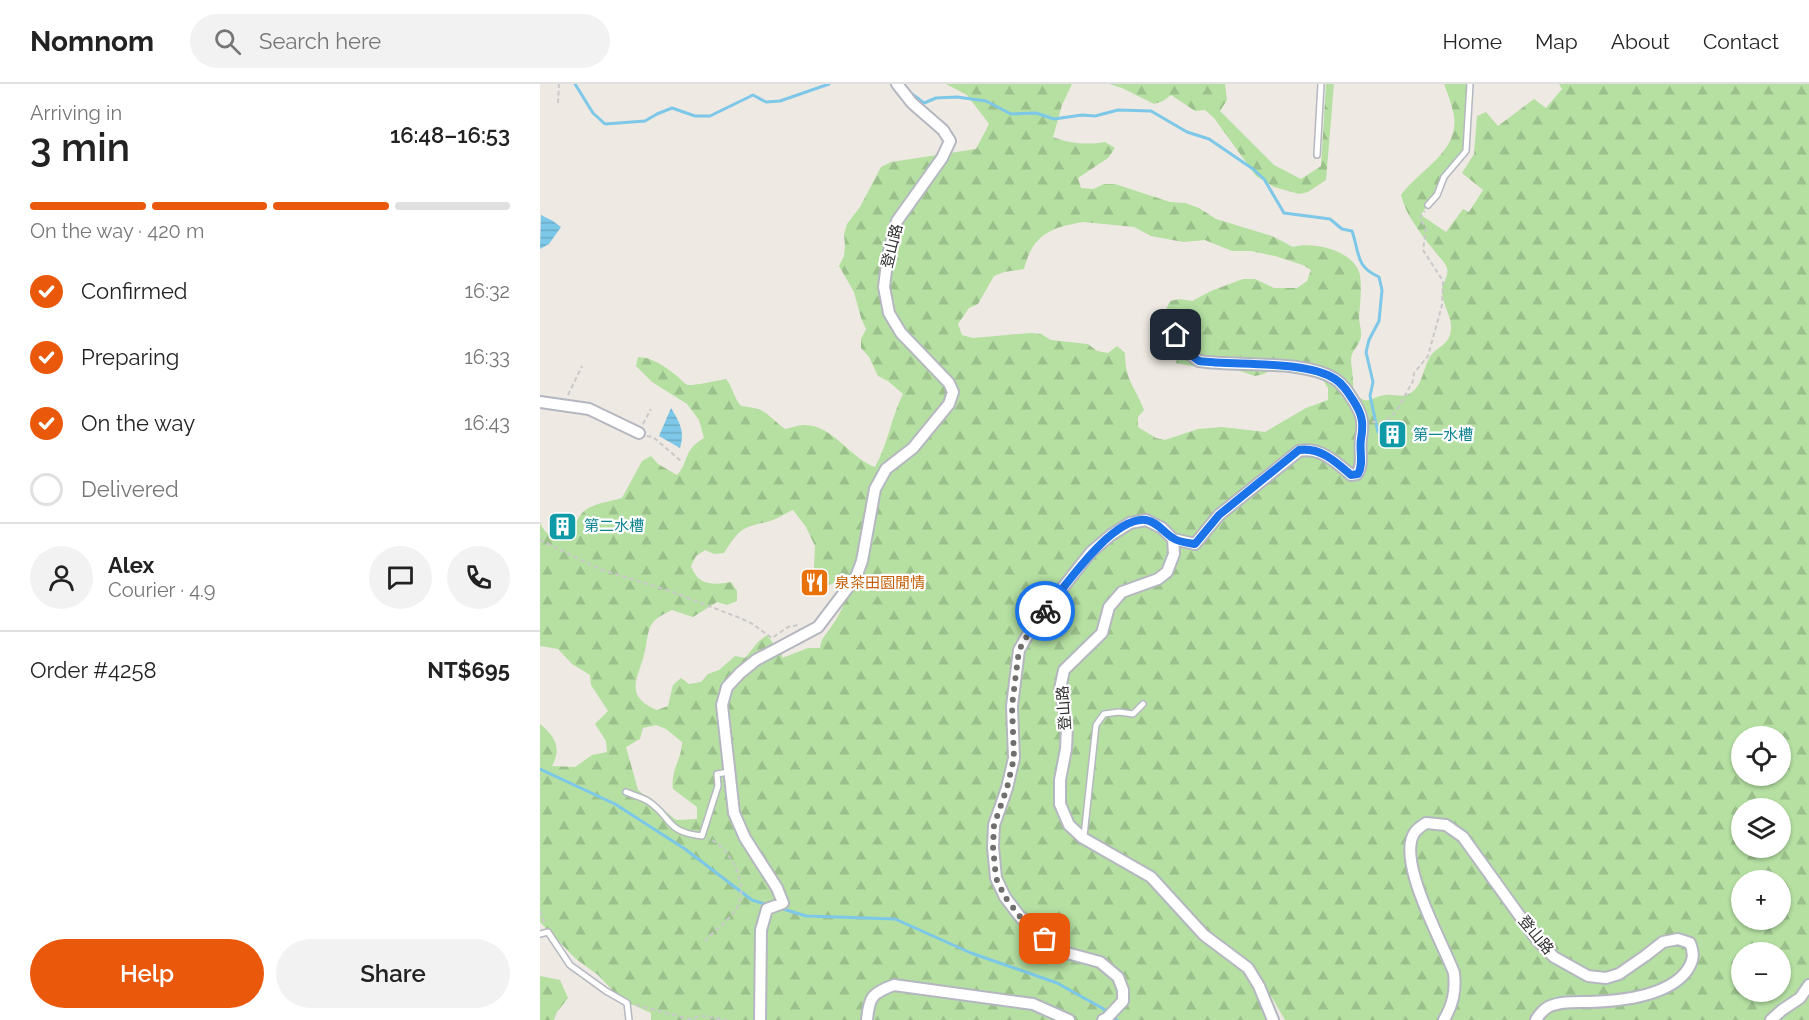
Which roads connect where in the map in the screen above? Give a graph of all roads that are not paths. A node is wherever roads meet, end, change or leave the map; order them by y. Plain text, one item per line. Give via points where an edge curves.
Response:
1 (897, 84) edge
2 (1321, 84) edge
3 (1470, 84) edge
4 (1317, 155) dead end
5 (1428, 205) road end
6 (1176, 335) dead end
7 (540, 402) edge
8 (639, 433) road end
9 (1173, 539) junction
10 (1143, 704) dead end
11 (728, 772) junction
12 (626, 792) dead end
13 (1083, 838) junction
14 (540, 934) edge
15 (1809, 986) edge
16 (1108, 1016) edge
17 (629, 1020) edge
18 (760, 1020) edge
19 (867, 1020) edge
20 (1069, 1020) edge
21 (1273, 1020) edge
22 (1444, 1020) edge
23 (1536, 1020) edge
24 (1771, 1020) edge

1 - 11 street, 登山路 via 950,141 897,220 884,287 889,313 901,333 949,382 953,392 949,404 913,448 886,469 875,489 856,577 832,609 818,627 756,660 727,687 722,705
2 - 4 lane
3 - 5 lane via 1466,151 1444,177
6 - 9 street via 1199,361 1310,369 1334,378 1356,405 1364,426 1358,474 1351,475 1324,454 1299,450 1219,515 1195,544
7 - 8 street via 589,409
9 - 13 street, 登山路 via 1174,554 1167,572 1122,592 1110,607 1102,633 1064,670 1060,689 1066,750 1060,804 1069,825
9 - 16 street via 1146,520 1130,523 1091,552 1034,624 1019,650 1012,706 1014,758 994,825 996,878 1021,918 1066,953 1100,962 1118,977 1123,1001
10 - 13 lane via 1133,714 1104,714 1096,724
11 - 12 lane via 717,774 718,786 702,836 676,830 648,802
11 - 18 street, 登山路 via 734,813 783,903 767,909 761,930
13 - 21 street, 登山路 via 1151,877 1204,935 1248,968
14 - 17 lane via 548,932 570,965 627,1003
15 - 24 street
19 - 20 street via 869,1002 879,990 894,985 1015,1001
22 - 23 street, 登山路 via 1453,1002 1454,973 1419,893 1410,849 1415,832 1426,823 1446,825 1463,837 1537,940 1554,957 1588,976 1606,978 1619,974 1663,942 1678,939 1689,943 1694,953 1692,963 1672,985 1621,1000 1548,1007

